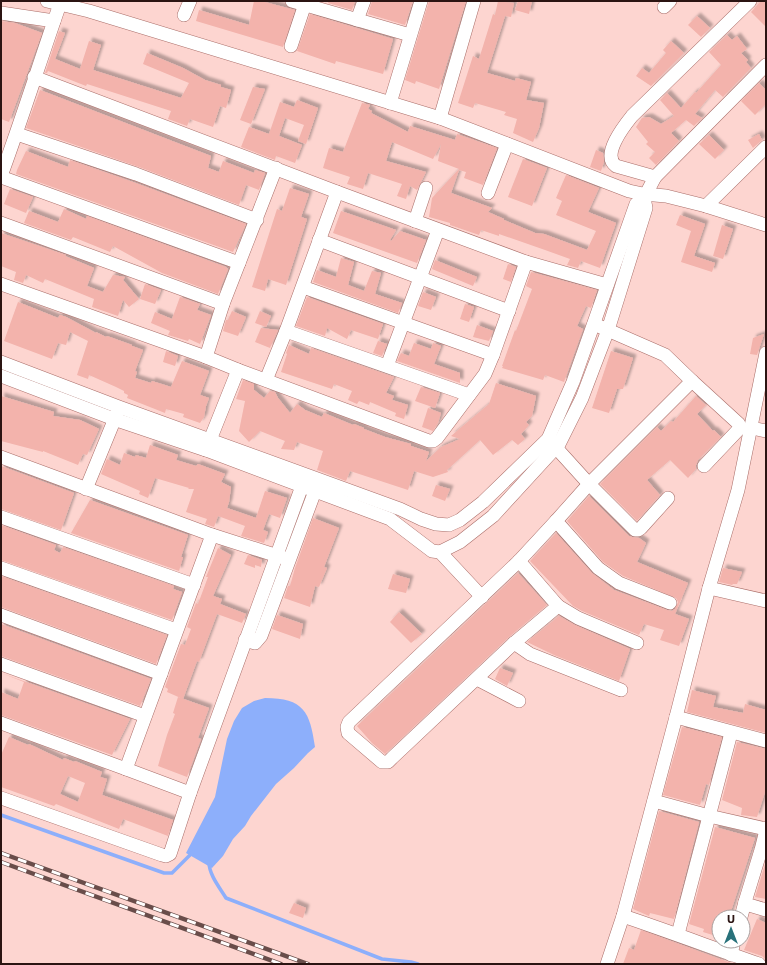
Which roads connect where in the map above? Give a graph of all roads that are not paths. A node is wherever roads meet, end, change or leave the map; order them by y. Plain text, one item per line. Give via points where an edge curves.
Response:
1 (47, 1) edge
2 (190, 1) edge
3 (364, 1) edge
4 (421, 1) edge
5 (474, 1) edge
6 (750, 1) edge
7 (301, 2) edge
8 (60, 4) junction
9 (92, 6) edge
10 (1, 12) edge
11 (184, 15) dead end
12 (357, 20) junction
13 (54, 21) junction
14 (410, 35) junction
15 (291, 46) dead end
16 (766, 65) edge
17 (34, 78) junction
18 (390, 102) junction
19 (440, 118) junction
20 (17, 134) junction
21 (507, 144) junction
22 (766, 147) edge
23 (276, 168) junction
24 (1, 176) edge
25 (655, 177) junction
26 (426, 188) dead end
27 (338, 192) junction
28 (488, 193) dead end
29 (645, 197) junction
30 (706, 206) junction
31 (257, 220) junction
32 (415, 220) junction
33 (1, 223) edge
34 (766, 225) edge
35 (438, 230) junction
36 (319, 240) junction
37 (526, 262) junction
38 (239, 263) junction
39 (420, 278) junction
40 (1, 284) edge
41 (607, 285) junction
42 (303, 287) junction
43 (223, 304) junction
44 (509, 311) junction
45 (403, 323) junction
46 (594, 324) junction
47 (608, 330) junction
48 (286, 331) junction
49 (766, 353) edge
50 (493, 355) junction
51 (206, 357) junction
52 (1, 362) edge
53 (387, 366) junction
54 (238, 370) junction
55 (1, 376) edge
56 (266, 380) junction
57 (692, 381) junction
58 (469, 395) junction
59 (117, 413) junction
60 (752, 428) junction
61 (766, 431) edge
62 (552, 443) junction
63 (208, 445) junction
64 (1, 457) edge
65 (704, 466) dead end
66 (589, 484) junction
67 (302, 486) junction
68 (86, 489) junction
69 (315, 491) junction
70 (668, 498) dead end
71 (1, 517) edge
72 (421, 519) junction
73 (556, 521) junction
74 (452, 524) junction
75 (410, 534) junction
76 (212, 535) junction
77 (460, 542) junction
78 (440, 552) junction
79 (283, 558) junction
80 (519, 561) junction
81 (1, 568) edge
82 (194, 585) junction
83 (709, 588) junction
84 (482, 597) junction
85 (766, 601) edge
86 (670, 603) dead end
87 (558, 606) junction
88 (1, 615) edge
89 (176, 630) junction
90 (514, 643) junction
91 (637, 643) dead end
92 (1, 664) edge
93 (161, 674) junction
94 (477, 679) junction
95 (621, 690) dead end
96 (519, 701) dead end
97 (145, 716) junction
98 (676, 718) junction
99 (2, 726) edge
100 (731, 732) junction
101 (766, 741) edge
102 (126, 769) junction
103 (190, 793) junction
104 (1, 798) edge
105 (654, 801) junction
106 (709, 816) junction
107 (766, 830) edge
108 (764, 851) edge
109 (745, 902) junction
110 (743, 909) edge
111 (766, 910) edge
112 (623, 916) junction
113 (678, 934) junction
114 (732, 949) edge
115 (731, 955) junction
116 (752, 963) edge
117 (607, 964) edge

1 - 8 street
2 - 11 street
3 - 12 street
4 - 14 street
5 - 19 street
6 - 25 street via 632,116 619,133 610,158 612,163
7 - 12 street
7 - 15 street
8 - 9 street
8 - 13 street
9 - 18 street
10 - 13 street
12 - 14 street
13 - 17 street
14 - 18 street
16 - 25 street
17 - 20 street
17 - 23 street
18 - 19 street
19 - 21 street
20 - 24 street
20 - 31 street via 136,174
21 - 28 street
21 - 29 street
22 - 30 street
23 - 27 street
23 - 31 street
24 - 38 street
25 - 29 street
26 - 32 street
27 - 32 street
27 - 36 street
29 - 30 street via 666,196
29 - 41 street via 636,204
29 - 47 street via 646,208
30 - 34 street
31 - 38 street
32 - 35 street
33 - 43 street
35 - 37 street
35 - 39 street
36 - 39 street
36 - 42 street
37 - 41 street
37 - 44 street
38 - 43 street
39 - 44 street
39 - 45 street
40 - 51 street
41 - 46 street
42 - 45 street
42 - 48 street
43 - 51 street
44 - 50 street
45 - 50 street
45 - 53 street
46 - 47 street
46 - 62 street
47 - 57 street via 665,355
47 - 62 street via 582,398 566,431
48 - 53 street
48 - 56 street
49 - 60 street
50 - 58 street via 485,374
51 - 54 street
52 - 59 street
53 - 58 street
54 - 56 street
54 - 63 street
55 - 59 street
56 - 58 street via 428,441 437,438
57 - 65 street via 739,424 739,429
57 - 66 street
59 - 63 street
59 - 68 street
60 - 61 street
60 - 83 street via 738,490
62 - 66 street
62 - 74 street via 483,502
62 - 77 street via 493,516
63 - 67 street
63 - 72 street via 400,509
64 - 68 street
66 - 70 street via 635,530 641,528
66 - 73 street
67 - 69 street
67 - 79 street
68 - 76 street
69 - 75 street via 390,519
69 - 79 street
71 - 82 street
72 - 74 street via 436,524
72 - 75 street
73 - 80 street
73 - 86 street via 598,568 619,583
74 - 77 street
75 - 78 street via 432,551
76 - 79 street
76 - 82 street
77 - 78 street
78 - 84 street
79 - 103 street via 261,636 255,643 245,640
80 - 84 street
80 - 87 street
81 - 89 street
82 - 89 street
83 - 85 street
83 - 98 street
84 - 94 street via 349,722 346,726 348,732 382,762 388,762
87 - 90 street
87 - 91 street via 578,618
88 - 93 street
89 - 93 street
90 - 94 street
90 - 95 street via 530,654
92 - 97 street
93 - 97 street
94 - 96 street
97 - 102 street
98 - 100 street
98 - 105 street
99 - 102 street
100 - 101 street
100 - 106 street
102 - 103 street
103 - 104 street via 170,854 166,856
105 - 106 street
105 - 112 street
106 - 107 street
106 - 113 street
107 - 108 street
108 - 109 street
109 - 110 street
109 - 111 street via 749,906
112 - 113 street
112 - 117 street
113 - 115 street
114 - 115 street
115 - 116 street

